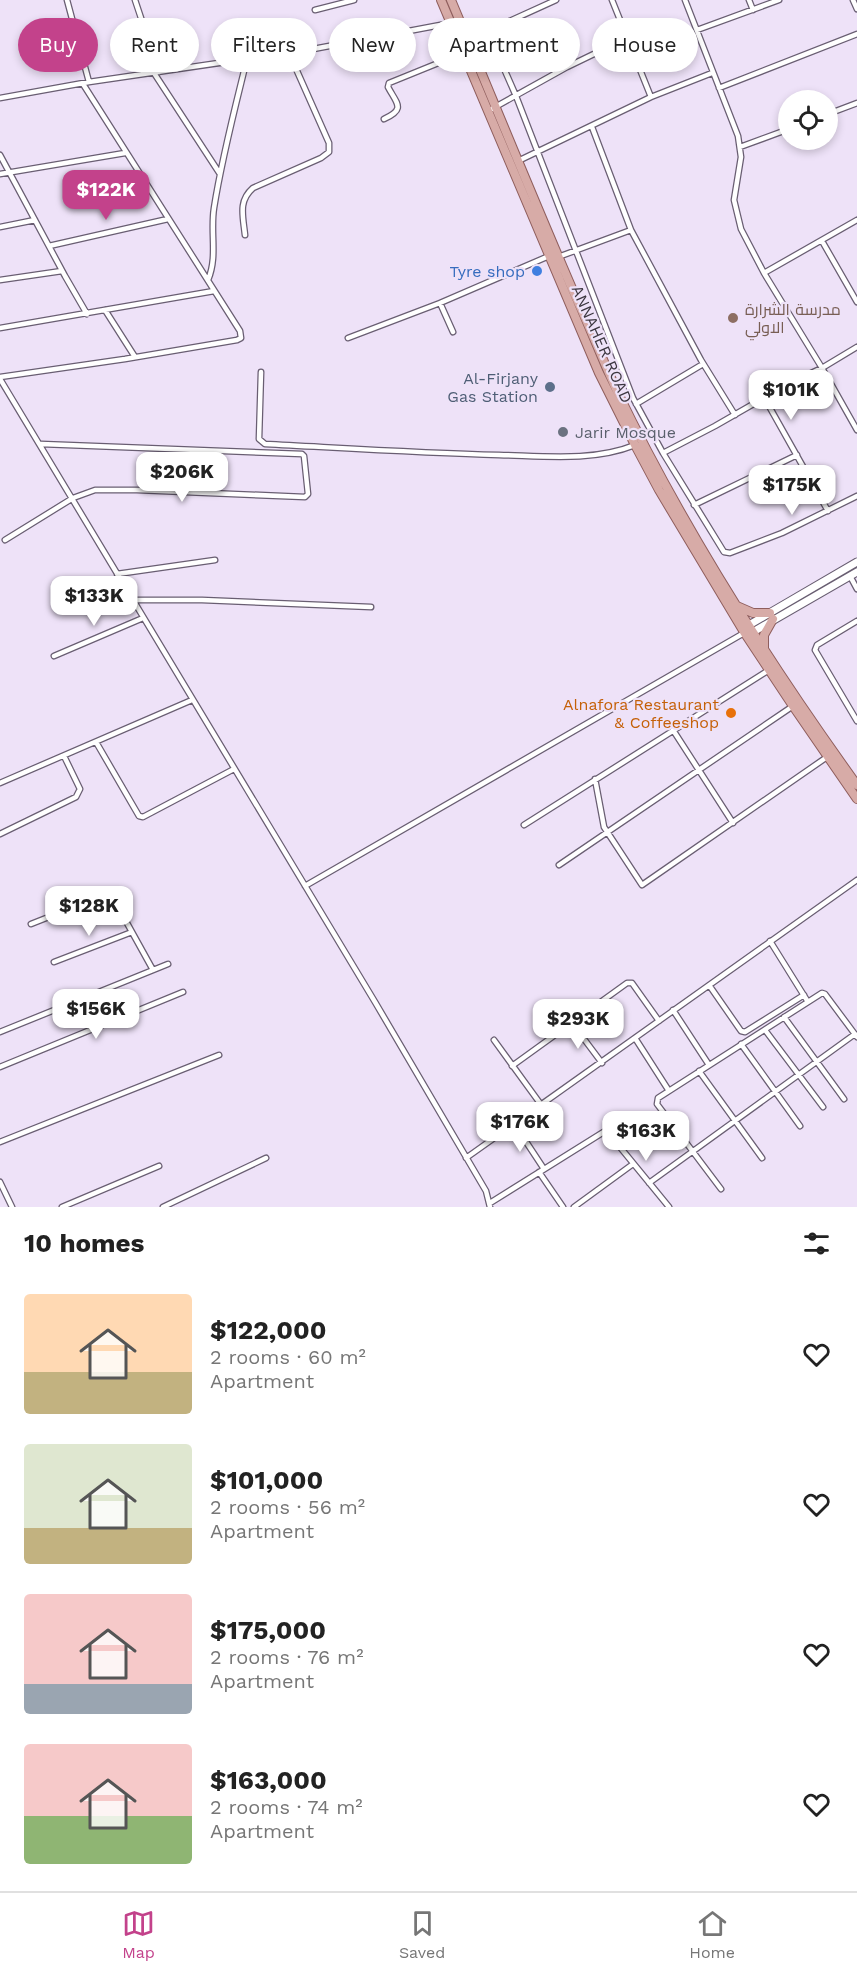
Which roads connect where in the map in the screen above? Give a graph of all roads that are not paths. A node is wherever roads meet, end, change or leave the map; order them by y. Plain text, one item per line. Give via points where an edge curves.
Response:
1 (67, 0) edge
2 (135, 0) edge
3 (354, 0) edge
4 (441, 0) edge
5 (451, 0) edge
6 (556, 0) edge
7 (612, 0) edge
8 (685, 0) edge
9 (749, 0) edge
10 (779, 0) edge
11 (853, 0) edge
12 (857, 9) edge
13 (315, 10) dead end
14 (753, 10) junction
15 (448, 18) edge
16 (459, 18) edge
17 (518, 18) edge
18 (619, 18) edge
19 (692, 18) edge
20 (428, 28) edge
21 (698, 30) edge
22 (698, 33) edge
23 (857, 34) edge
24 (317, 48) edge
25 (592, 55) edge
26 (211, 65) edge
27 (428, 67) edge
28 (244, 72) edge
29 (297, 72) edge
30 (473, 72) edge
31 (479, 72) edge
32 (506, 72) edge
33 (641, 72) edge
34 (156, 73) junction
35 (712, 74) junction
36 (86, 83) junction
37 (719, 88) junction
38 (516, 96) junction
39 (651, 97) junction
40 (0, 98) edge
41 (857, 103) edge
42 (492, 109) junction
43 (838, 110) edge
44 (384, 119) dead end
45 (592, 128) junction
46 (778, 133) edge
47 (740, 147) junction
48 (125, 153) junction
49 (538, 153) junction
50 (0, 155) edge
51 (518, 162) junction
52 (10, 172) junction
53 (0, 174) edge
54 (220, 174) junction
55 (168, 219) junction
56 (35, 220) junction
57 (857, 220) edge
58 (0, 227) edge
59 (631, 230) junction
60 (245, 235) dead end
61 (822, 241) junction
62 (49, 246) junction
63 (575, 251) junction
64 (549, 256) junction
65 (558, 257) junction
66 (62, 271) junction
67 (764, 273) junction
68 (0, 280) edge
69 (208, 280) junction
70 (214, 291) junction
71 (857, 302) edge
72 (441, 303) junction
73 (105, 310) junction
74 (87, 314) junction
75 (0, 328) edge
76 (453, 332) dead end
77 (348, 338) dead end
78 (857, 347) edge
79 (135, 357) junction
80 (703, 364) junction
81 (822, 368) junction
82 (261, 372) dead end
83 (0, 378) edge
84 (765, 399) junction
85 (636, 404) junction
86 (735, 415) junction
87 (857, 430) edge
88 (40, 444) junction
89 (635, 445) junction
90 (195, 451) junction
91 (663, 453) junction
92 (797, 455) junction
93 (194, 492) junction
94 (857, 496) edge
95 (73, 498) junction
96 (694, 505) junction
97 (828, 511) junction
98 (5, 540) dead end
99 (215, 560) dead end
100 (857, 562) edge
101 (117, 574) junction
102 (853, 574) edge
103 (857, 589) edge
104 (133, 600) junction
105 (737, 606) junction
106 (371, 607) dead end
107 (772, 616) junction
108 (143, 618) junction
109 (857, 621) edge
110 (748, 630) junction
111 (766, 652) junction
112 (54, 656) dead end
113 (769, 670) junction
114 (192, 700) junction
115 (793, 706) junction
116 (857, 722) edge
117 (673, 730) junction
118 (96, 742) junction
119 (64, 756) junction
120 (827, 757) junction
121 (234, 769) junction
122 (700, 771) junction
123 (596, 779) junction
124 (0, 783) edge
125 (857, 785) edge
126 (857, 798) edge
127 (734, 823) junction
128 (524, 825) dead end
129 (0, 834) edge
130 (608, 834) junction
131 (559, 866) dead end
132 (857, 880) edge
133 (305, 886) junction
134 (32, 924) dead end
135 (132, 932) junction
136 (770, 941) junction
137 (54, 962) dead end
138 (168, 964) dead end
139 (153, 970) junction
140 (709, 984) junction
141 (183, 992) dead end
142 (804, 995) junction
143 (808, 1002) junction
144 (673, 1010) junction
145 (784, 1017) junction
146 (659, 1021) junction
147 (572, 1023) junction
148 (765, 1030) junction
149 (0, 1032) edge
150 (856, 1035) edge
151 (635, 1038) junction
152 (494, 1040) dead end
153 (741, 1044) junction
154 (219, 1055) dead end
155 (816, 1062) junction
156 (602, 1063) junction
157 (709, 1065) junction
158 (512, 1066) junction
159 (0, 1067) edge
160 (699, 1071) junction
161 (798, 1075) junction
162 (669, 1091) junction
163 (775, 1092) junction
164 (844, 1099) dead end
165 (542, 1106) junction
166 (823, 1107) dead end
167 (626, 1118) dead end
168 (734, 1122) junction
169 (515, 1125) junction
170 (800, 1126) dead end
171 (606, 1130) junction
172 (0, 1142) edge
173 (693, 1152) junction
174 (266, 1158) dead end
175 (466, 1158) junction
176 (762, 1158) dead end
177 (633, 1164) junction
178 (159, 1166) dead end
179 (542, 1170) junction
180 (0, 1182) edge
181 (649, 1183) junction
182 (721, 1189) dead end
183 (490, 1205) edge
184 (12, 1207) edge
185 (62, 1207) edge
186 (163, 1207) edge
187 (563, 1207) edge
188 (574, 1207) edge
189 (669, 1207) edge

1 - 36 street
2 - 34 street
3 - 13 street
4 - 15 main road, ANNAHER ROAD
5 - 16 main road, ANNAHER ROAD
6 - 17 street
7 - 18 street
8 - 19 street
9 - 14 street
10 - 14 street
11 - 12 street
14 - 21 street
20 - 24 street
22 - 35 street
23 - 37 street
25 - 38 street
26 - 34 street
27 - 44 street via 389,83 398,110
28 - 54 street
29 - 60 street via 329,143 329,152 245,195
30 - 42 main road, ANNAHER ROAD
31 - 42 main road, ANNAHER ROAD
32 - 38 street
33 - 39 street
34 - 36 street
34 - 54 street
35 - 37 street
35 - 39 street
36 - 40 street
36 - 48 street
37 - 47 street
38 - 42 street
38 - 49 street
39 - 45 street
41 - 43 street
42 - 51 main road, ANNAHER ROAD
42 - 64 main road, ANNAHER ROAD
45 - 49 street
45 - 59 street
46 - 47 street
47 - 67 street via 736,209 741,229
48 - 52 street
48 - 55 street
49 - 51 street
49 - 63 street
50 - 52 street
51 - 65 main road, ANNAHER ROAD
52 - 53 street
52 - 56 street
54 - 69 street via 213,212 215,256
55 - 62 street
55 - 69 street
56 - 58 street
56 - 62 street
57 - 61 street
59 - 63 street
59 - 80 street
61 - 67 street
61 - 71 street
62 - 66 street
63 - 65 street
63 - 85 street
64 - 72 street
64 - 89 main road, ANNAHER ROAD
65 - 105 main road, ANNAHER ROAD via 642,441
66 - 68 street
66 - 74 street
67 - 81 street
69 - 70 street
70 - 73 street
70 - 79 street via 241,338
72 - 76 street
72 - 77 street
73 - 74 street
73 - 79 street
74 - 75 street
78 - 81 street
79 - 83 street
80 - 85 street
80 - 86 street
81 - 84 street
81 - 87 street
82 - 89 street via 259,439 265,444 562,456 617,452
83 - 88 street
84 - 86 street
84 - 92 street
85 - 91 street
86 - 91 street
88 - 90 street
88 - 95 street
89 - 110 main road, ANNAHER ROAD
90 - 93 street
90 - 93 street via 303,455 308,494 305,497
91 - 96 street
92 - 96 street
92 - 97 street
93 - 95 street via 108,489
94 - 97 street
95 - 98 street
95 - 101 street
96 - 97 street via 728,554
99 - 101 street
100 - 107 main road
101 - 104 street
102 - 103 street
102 - 107 main road
104 - 106 street
104 - 108 street
105 - 107 main road
105 - 110 main road, ANNAHER ROAD
107 - 110 main road
107 - 111 main road via 764,634
108 - 112 street
108 - 114 street
109 - 116 street via 815,650
110 - 111 main road, ANNAHER ROAD
110 - 113 main road, ANNAHER ROAD
110 - 133 street
111 - 125 main road, ANNAHER ROAD
113 - 115 main road, ANNAHER ROAD
113 - 117 street
114 - 118 street
114 - 121 street
115 - 120 main road, ANNAHER ROAD
115 - 122 street
117 - 122 street
117 - 123 street
118 - 119 street
118 - 121 street via 143,817
119 - 124 street
119 - 129 street via 80,793
120 - 126 main road, ANNAHER ROAD
120 - 127 street
121 - 133 street
122 - 127 street
122 - 130 street
123 - 128 street
123 - 130 street
127 - 130 street via 642,885
130 - 131 street
132 - 136 street
133 - 175 street
134 - 135 street via 107,894 116,899
135 - 137 street
135 - 139 street
136 - 140 street
136 - 142 street
138 - 139 street
139 - 149 street
140 - 142 street via 745,1032
140 - 144 street
141 - 159 street
142 - 143 street
143 - 145 street
143 - 150 street via 823,993
144 - 146 street
144 - 157 street
145 - 148 street
145 - 155 street
146 - 147 street via 630,982
146 - 151 street
147 - 156 street
147 - 158 street
148 - 153 street
148 - 161 street
150 - 155 street
151 - 156 street
151 - 162 street
152 - 158 street
153 - 157 street
153 - 163 street
154 - 172 street
155 - 161 street
155 - 164 street
156 - 165 street
157 - 160 street
158 - 165 street
160 - 162 street
160 - 168 street
161 - 163 street
161 - 166 street
162 - 173 street via 658,1098 657,1104
163 - 168 street
163 - 170 street
165 - 169 street
167 - 171 street
168 - 173 street
168 - 176 street
169 - 175 street
169 - 179 street
171 - 177 street
171 - 179 street
173 - 181 street
173 - 182 street
174 - 186 street
175 - 183 street
177 - 181 street
177 - 188 street
178 - 185 street
179 - 183 street
179 - 187 street
180 - 184 street
181 - 189 street

